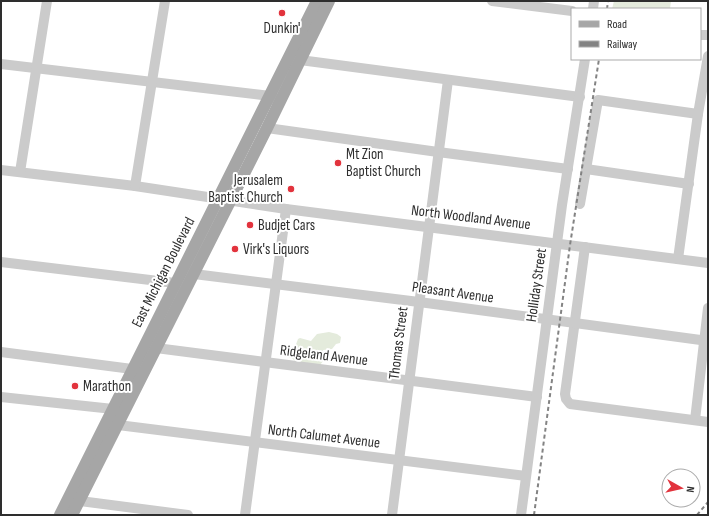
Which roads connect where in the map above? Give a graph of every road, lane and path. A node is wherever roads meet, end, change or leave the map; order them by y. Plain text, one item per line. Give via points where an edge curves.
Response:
1 (48, 1) edge
2 (165, 1) edge
3 (317, 1) edge
4 (329, 1) edge
5 (492, 1) edge
6 (571, 11) edge
7 (708, 56) edge
8 (300, 60) junction
9 (585, 60) edge
10 (1, 64) edge
11 (38, 68) junction
12 (448, 80) junction
13 (152, 81) junction
14 (580, 98) junction
15 (275, 99) junction
16 (698, 114) junction
17 (267, 128) junction
18 (438, 152) junction
19 (568, 169) junction
20 (586, 169) junction
21 (1, 170) edge
22 (20, 172) junction
23 (689, 184) junction
24 (135, 186) junction
25 (225, 199) junction
26 (580, 204) dead end
27 (286, 208) junction
28 (428, 227) junction
29 (557, 244) junction
30 (585, 247) junction
31 (678, 259) junction
32 (1, 262) edge
33 (708, 263) edge
34 (194, 274) junction
35 (175, 283) junction
36 (276, 285) junction
37 (419, 302) junction
38 (708, 308) edge
39 (547, 319) junction
40 (574, 323) junction
41 (706, 340) edge
42 (156, 348) junction
43 (1, 352) edge
44 (266, 363) junction
45 (138, 372) junction
46 (409, 380) junction
47 (1, 397) edge
48 (537, 397) junction
49 (113, 409) junction
50 (695, 420) junction
51 (708, 422) edge
52 (118, 425) junction
53 (255, 442) junction
54 (398, 459) junction
55 (526, 476) junction
56 (80, 501) junction
57 (60, 515) edge
58 (72, 515) edge
59 (188, 515) edge
60 (245, 515) edge
61 (392, 515) edge
62 (521, 515) edge

1 - 11 street
2 - 13 street
3 - 15 main road, East Michigan Boulevard
4 - 8 main road, East Michigan Boulevard
5 - 6 street
7 - 16 street
8 - 12 street
8 - 15 main road, East Michigan Boulevard
9 - 14 street, Holliday Street
10 - 11 street
11 - 13 street
11 - 22 street
12 - 14 street
12 - 18 street, Thomas Street
13 - 15 street
13 - 24 street
14 - 19 street, Holliday Street
15 - 17 main road, East Michigan Boulevard
15 - 25 main road, East Michigan Boulevard
16 - 20 street via 598,100
16 - 23 street
17 - 18 street
17 - 25 main road, East Michigan Boulevard
18 - 19 street
18 - 28 street, Thomas Street
19 - 29 street, Holliday Street
20 - 23 street
20 - 26 street
21 - 22 street, North Woodland Avenue
22 - 24 street, North Woodland Avenue
23 - 31 street
24 - 25 street, North Woodland Avenue
25 - 27 street, North Woodland Avenue
25 - 34 main road, East Michigan Boulevard
25 - 35 main road, East Michigan Boulevard
27 - 28 street, North Woodland Avenue
27 - 36 street
28 - 29 street, North Woodland Avenue
28 - 37 street, Thomas Street
29 - 30 street, North Woodland Avenue
29 - 39 street, Holliday Street
30 - 31 street, North Woodland Avenue
30 - 40 street
31 - 33 street, North Woodland Avenue
32 - 35 street
34 - 36 street, Pleasant Avenue
34 - 42 main road, East Michigan Boulevard
35 - 45 main road, East Michigan Boulevard
36 - 37 street, Pleasant Avenue
36 - 44 street
37 - 39 street, Pleasant Avenue
37 - 46 street, Thomas Street
38 - 41 street
39 - 40 street, Pleasant Avenue
39 - 48 street, Holliday Street
40 - 41 street, Pleasant Avenue
40 - 50 street via 565,394 570,404
41 - 50 street
42 - 44 street, Ridgeland Avenue
42 - 45 main road, East Michigan Boulevard
43 - 45 street
44 - 46 street, Ridgeland Avenue
44 - 53 street
45 - 49 main road, East Michigan Boulevard
45 - 52 main road, East Michigan Boulevard
46 - 48 street, Ridgeland Avenue
46 - 54 street, Thomas Street
47 - 49 street
48 - 55 street, Holliday Street
49 - 57 main road, East Michigan Boulevard
50 - 51 street
52 - 53 street, North Calumet Avenue
52 - 56 main road, East Michigan Boulevard
53 - 54 street, North Calumet Avenue
53 - 60 street
54 - 55 street, North Calumet Avenue
54 - 61 street, Thomas Street
55 - 62 street, Holliday Street
56 - 58 main road, East Michigan Boulevard
56 - 59 street

